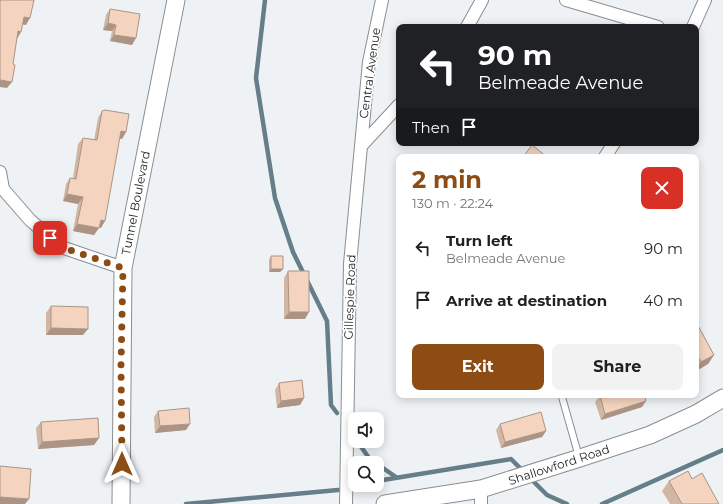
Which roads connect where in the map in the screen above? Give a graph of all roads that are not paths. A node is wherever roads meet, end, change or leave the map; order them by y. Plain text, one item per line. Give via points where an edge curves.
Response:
1 (176, 0) edge
2 (382, 0) edge
3 (482, 0) edge
4 (566, 0) edge
5 (705, 0) edge
6 (469, 24) edge
7 (648, 24) edge
8 (694, 24) edge
9 (396, 108) edge
10 (361, 146) junction
11 (0, 172) edge
12 (2, 188) edge
13 (123, 268) junction
14 (562, 398) edge
15 (723, 398) edge
16 (580, 458) junction
17 (481, 496) edge
18 (121, 504) edge
19 (346, 504) edge
20 (386, 504) edge

1 - 13 main road, Tunnel Boulevard
2 - 10 street, Central Avenue via 369,62
3 - 6 street
4 - 7 street
5 - 8 street
9 - 10 street
10 - 19 street, Gillespie Road via 350,264
11 - 12 street
12 - 13 street via 30,220 61,247
13 - 18 main road, Tunnel Boulevard
14 - 16 lane
15 - 16 main road, Shallowford Road via 696,414 650,434
16 - 17 main road, Shallowford Road
17 - 20 main road, Shallowford Road

